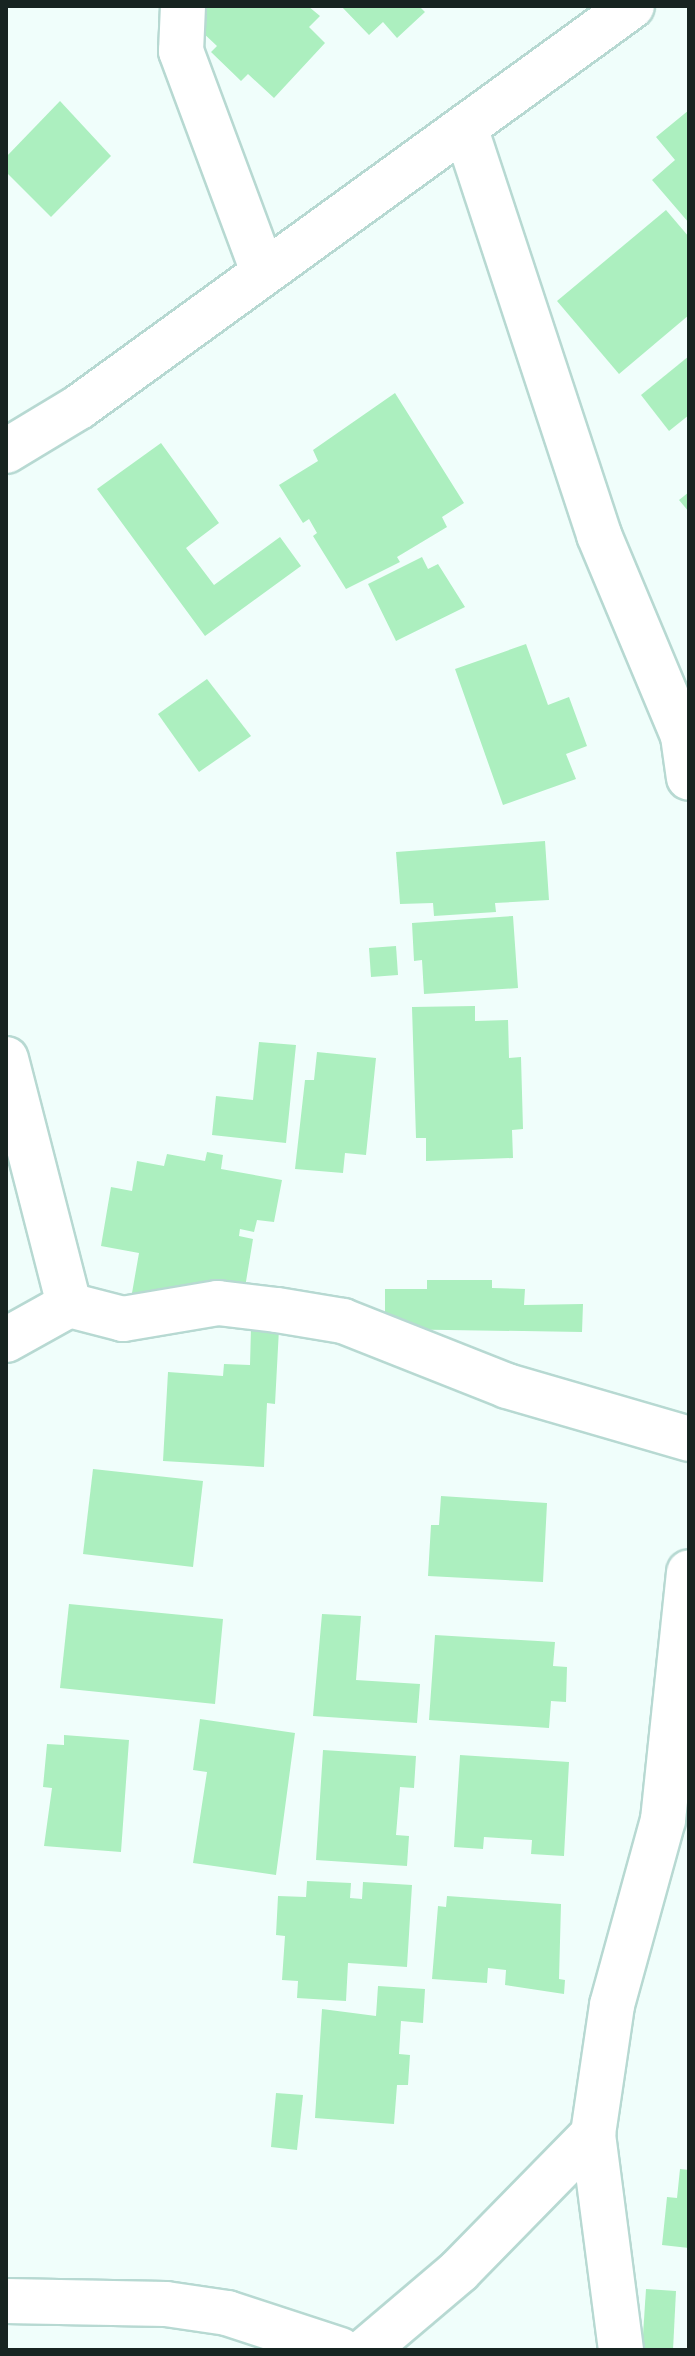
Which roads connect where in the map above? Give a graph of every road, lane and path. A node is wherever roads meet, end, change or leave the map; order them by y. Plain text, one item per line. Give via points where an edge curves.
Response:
1 (183, 6) edge
2 (632, 6) edge
3 (466, 130) junction
4 (263, 272) junction
5 (6, 451) edge
6 (687, 749) edge
7 (6, 1059) edge
8 (69, 1305) junction
9 (6, 1340) edge
10 (689, 1439) edge
11 (689, 1572) edge
12 (676, 1822) edge
13 (593, 2134) junction
14 (6, 2301) edge
15 (340, 2350) edge
16 (366, 2350) edge
17 (621, 2350) edge

1 - 4 street via 181,51
2 - 3 street
3 - 4 street
3 - 6 street via 599,535
4 - 5 street via 79,407
7 - 8 street
8 - 9 street
8 - 10 street via 123,1319 218,1303 343,1321 507,1386
11 - 12 street
12 - 13 street via 612,2005
13 - 16 street via 459,2271
13 - 17 street
14 - 15 street via 166,2304 227,2313

